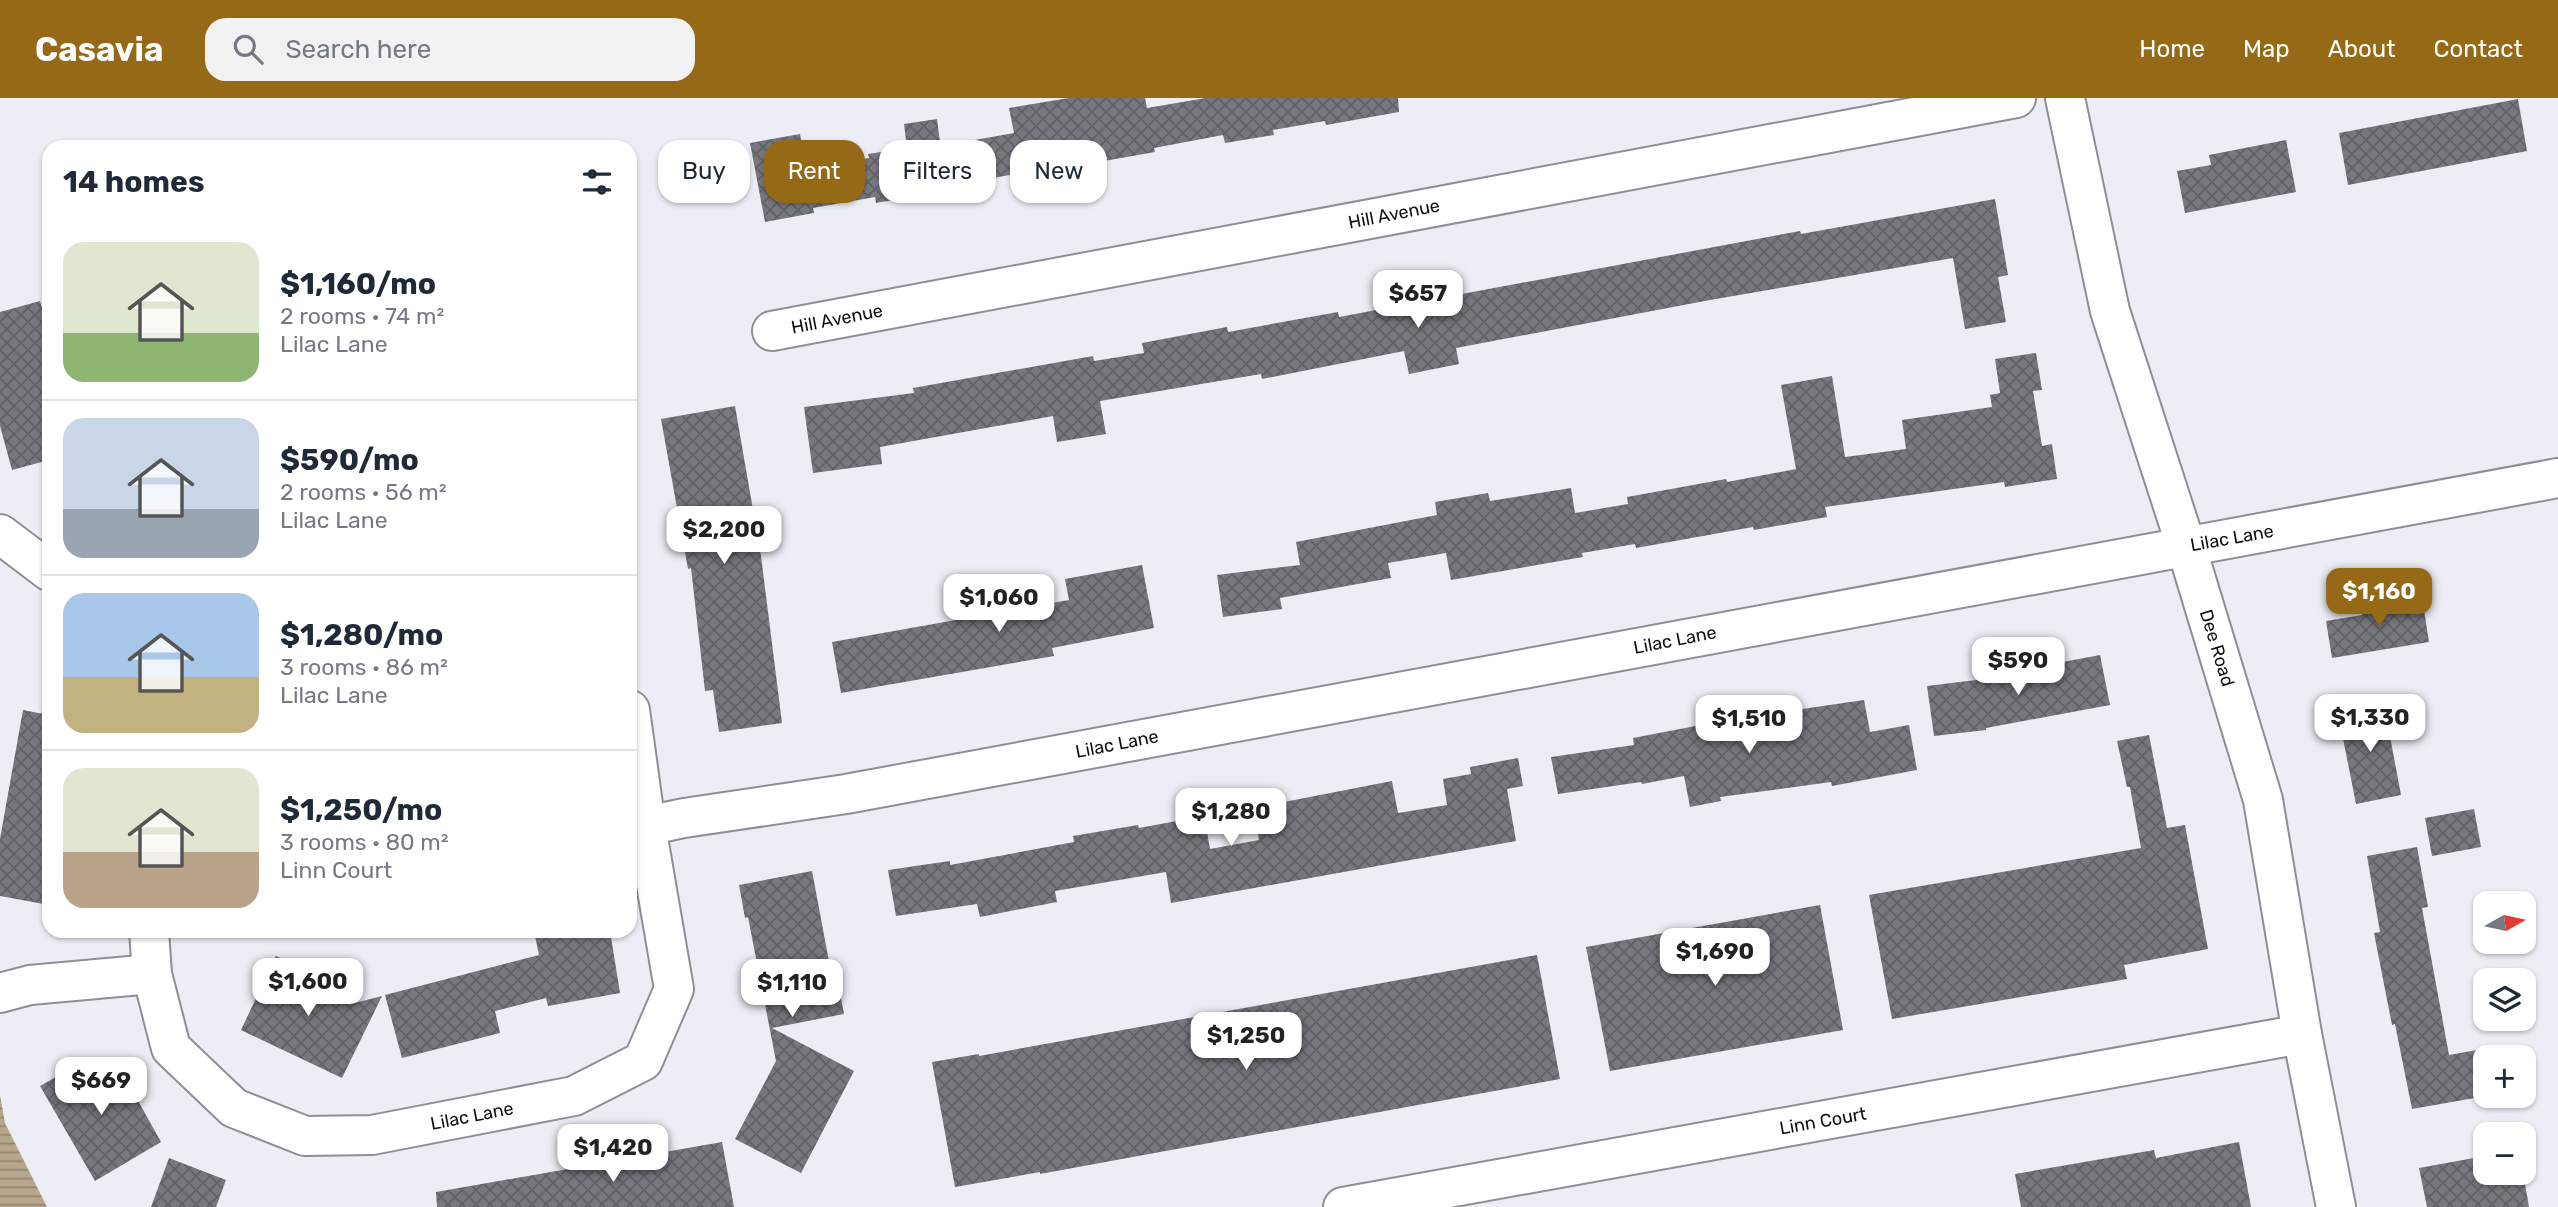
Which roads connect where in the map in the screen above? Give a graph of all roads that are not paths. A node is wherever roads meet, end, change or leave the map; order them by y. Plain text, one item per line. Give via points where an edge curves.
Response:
1 (2016, 98) edge
2 (2065, 98) edge
3 (772, 331) dead end
4 (2558, 478) edge
5 (0, 534) edge
6 (2186, 546) junction
7 (42, 566) edge
8 (637, 761) edge
9 (646, 827) junction
10 (149, 938) edge
11 (152, 974) junction
12 (0, 993) edge
13 (2302, 1034) junction
14 (1343, 1207) edge
15 (2336, 1207) edge

1 - 3 street, Hill Avenue
2 - 6 street, Dee Road via 2110,311
4 - 6 street, Lilac Lane
5 - 7 street
6 - 9 street, Lilac Lane
6 - 13 street, Dee Road via 2263,800
8 - 9 street
9 - 11 street, Lilac Lane via 674,989 643,1061 574,1096 372,1135 306,1136 234,1108 171,1048
10 - 11 street, Lilac Lane
11 - 12 street via 30,985
13 - 14 street, Linn Court
13 - 15 street, Dee Road

